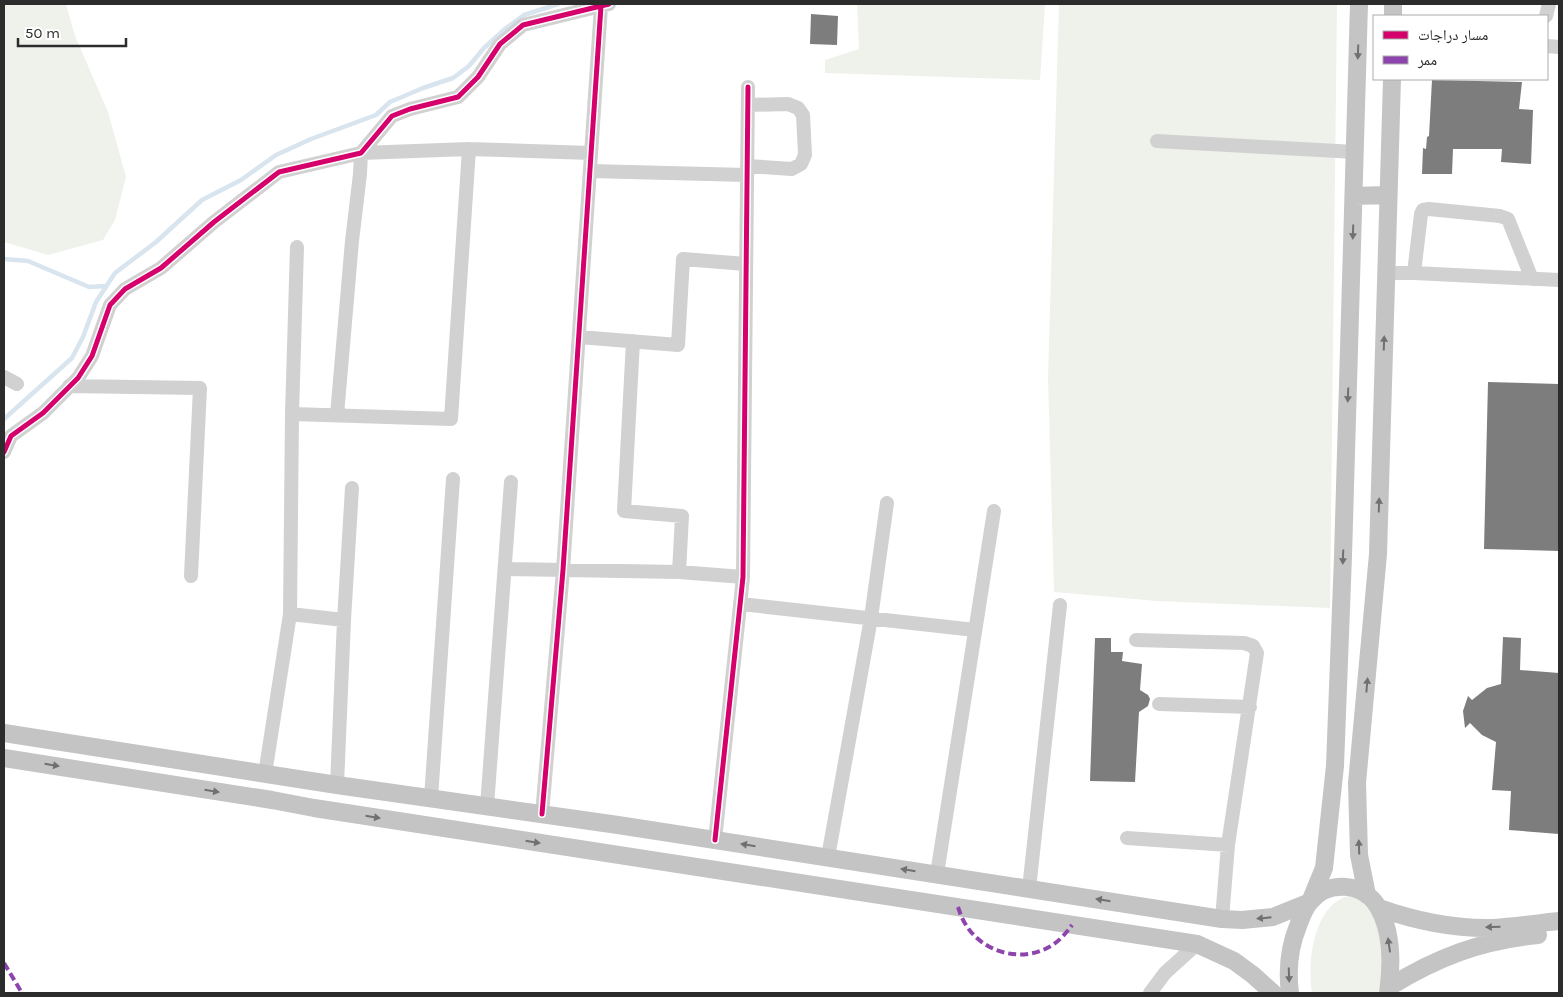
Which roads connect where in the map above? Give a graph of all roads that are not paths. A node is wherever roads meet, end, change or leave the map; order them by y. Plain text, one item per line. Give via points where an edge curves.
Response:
1 (1359, 4) edge
2 (605, 5) edge
3 (1392, 80) edge
4 (748, 87) dead end
5 (748, 105) junction
6 (1157, 141) dead end
7 (469, 149) junction
8 (1356, 152) junction
9 (361, 153) junction
10 (591, 153) junction
11 (747, 170) junction
12 (590, 171) junction
13 (1388, 195) junction
14 (1354, 196) junction
15 (297, 246) dead end
16 (746, 264) junction
17 (1386, 273) junction
18 (1414, 273) junction
19 (1532, 278) junction
20 (1559, 280) edge
21 (579, 337) junction
22 (633, 341) junction
23 (4, 377) edge
24 (17, 384) dead end
25 (70, 386) junction
26 (292, 414) junction
27 (337, 415) junction
28 (4, 452) edge
29 (452, 479) dead end
30 (512, 482) dead end
31 (352, 488) dead end
32 (888, 504) dead end
33 (994, 511) dead end
34 (506, 569) junction
35 (563, 570) junction
36 (679, 572) junction
37 (191, 576) dead end
38 (743, 577) junction
39 (741, 604) junction
40 (1060, 605) dead end
41 (290, 614) junction
42 (871, 618) junction
43 (344, 620) junction
44 (975, 630) junction
45 (1136, 640) dead end
46 (1159, 704) dead end
47 (1250, 707) junction
48 (4, 733) edge
49 (4, 758) edge
50 (271, 774) junction
51 (319, 781) junction
52 (337, 785) junction
53 (431, 798) junction
54 (272, 800) junction
55 (487, 806) junction
56 (314, 808) junction
57 (542, 814) junction
58 (1127, 838) dead end
59 (715, 840) junction
60 (1228, 845) junction
61 (828, 858) junction
62 (943, 875) junction
63 (1029, 889) junction
64 (1367, 894) junction
65 (1310, 902) junction
66 (946, 905) junction
67 (1379, 908) junction
68 (1222, 919) junction
69 (1559, 921) edge
70 (1559, 933) edge
71 (1197, 944) junction
72 (1389, 990) edge
73 (1150, 993) edge
74 (1273, 993) edge
75 (1290, 993) edge

1 -> 8 main road
2 - 9 street via 523,25 500,44 478,77 458,97 392,116
2 - 10 street
3 - 13 main road
4 - 5 street
5 - 11 street
5 - 11 street via 788,104 798,108 803,115 805,155 801,164 792,169
6 - 8 street
7 - 9 street
7 - 10 street
7 - 27 street via 451,419
8 - 14 main road
9 - 25 street via 280,172 214,222 161,268 125,289 110,305 92,356
9 - 27 street
10 - 12 street
11 - 12 street
11 - 16 street
12 - 21 street
13 - 14 main road
13 - 17 main road
14 -> 65 main road via 1335,766 1324,868
15 - 26 street
16 - 22 street via 683,259 678,345
16 - 38 street
17 - 18 street
64 -> 17 main road via 1359,855 1357,783 1378,554
18 - 19 street
18 - 19 street via 1421,214 1429,208 1508,219
19 - 20 street
21 - 22 street
21 - 35 street
22 - 36 street via 624,511 682,516
23 - 24 street
25 - 28 street via 42,414 11,436
25 - 37 street via 200,388
26 - 27 street
26 - 41 street
29 - 53 street
30 - 34 street
31 - 43 street
32 - 42 street
33 - 44 street
34 - 35 street
34 - 55 street
35 - 36 street
35 - 57 street
36 - 38 street
38 - 39 street
39 - 42 street
39 - 59 street
40 - 63 street
41 - 43 street
41 - 50 street
42 - 44 street
42 - 61 street
43 - 52 street
44 - 62 street
45 - 47 street via 1244,642 1253,646 1257,653
46 - 47 street
47 - 60 street
48 - 50 main road
49 -> 54 main road
50 - 51 main road
50 - 54 main road via 280,779 282,788
51 - 52 main road
51 - 56 main road via 307,793 307,799
52 - 53 main road
53 - 55 main road
54 - 56 main road
55 - 57 main road
56 -> 66 main road
57 - 59 main road
58 - 60 street
61 -> 59 main road
60 - 68 street
62 -> 61 main road
62 - 63 main road
62 - 66 main road
68 -> 63 main road
64 - 65 main road via 1351,887 1332,887
64 - 67 main road
65 -> 68 main road via 1273,917
65 -> 75 main road via 1292,942 1288,968
66 - 71 main road
69 -> 67 main road via 1465,928 1407,918
72 -> 67 main road via 1389,942
70 - 72 main road via 1490,942 1454,953 1420,968
71 - 73 street via 1161,977
71 - 74 main road via 1234,961

